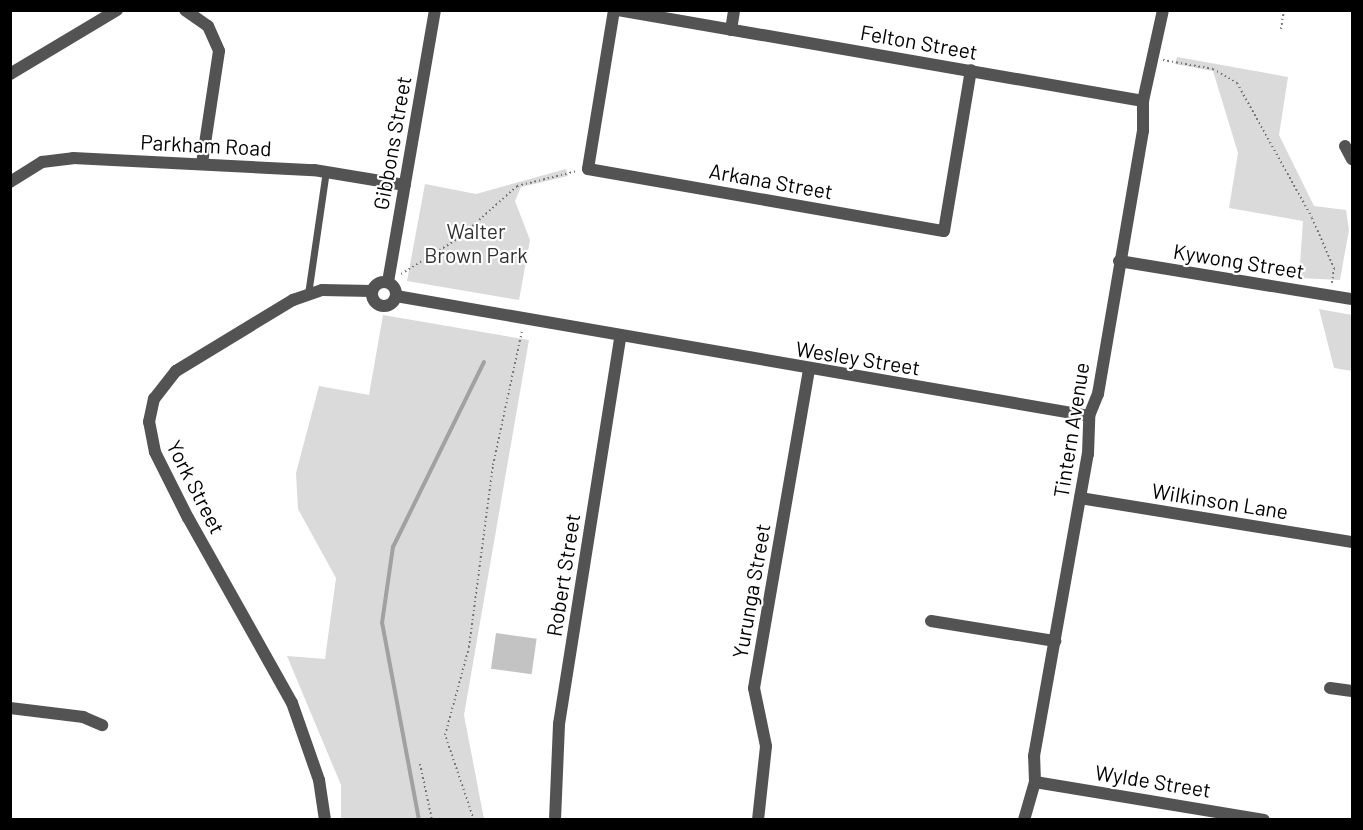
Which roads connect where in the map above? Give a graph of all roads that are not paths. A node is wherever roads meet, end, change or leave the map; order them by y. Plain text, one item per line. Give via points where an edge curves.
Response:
1 (117, 10) edge
2 (185, 10) edge
3 (435, 10) edge
4 (616, 10) edge
5 (734, 10) edge
6 (1163, 10) edge
7 (731, 30) junction
8 (971, 70) junction
9 (10, 74) edge
10 (1143, 101) junction
11 (1345, 146) dead end
12 (1353, 159) edge
13 (202, 164) junction
14 (326, 171) junction
15 (10, 182) edge
16 (405, 185) junction
17 (1119, 261) junction
18 (389, 277) junction
19 (372, 291) junction
20 (308, 294) junction
21 (396, 296) junction
22 (1353, 299) edge
23 (620, 338) junction
24 (809, 370) junction
25 (1089, 416) junction
26 (1080, 498) junction
27 (1353, 542) edge
28 (931, 621) dead end
29 (1055, 641) junction
30 (1330, 688) dead end
31 (1353, 692) edge
32 (10, 708) edge
33 (102, 725) dead end
34 (1035, 782) junction
35 (325, 819) edge
36 (555, 819) edge
37 (758, 819) edge
38 (1024, 819) edge
39 (1264, 819) edge

1 - 9 street
2 - 13 street via 208,26 219,51
3 - 16 street, Gibbons Street
4 - 7 street, Felton Street
4 - 8 street, Arkana Street via 588,169 944,231
5 - 7 street
6 - 10 street, Tintern Avenue
7 - 8 street, Felton Street
8 - 10 street, Felton Street
10 - 17 street, Tintern Avenue via 1143,131
11 - 12 street
13 - 14 street, Parkham Road
13 - 15 street, Parkham Road via 62,158
14 - 16 street, Parkham Road
14 - 20 lane
16 - 18 street, Gibbons Street
17 - 22 street, Kywong Street
17 - 25 street, Tintern Avenue via 1098,394
18 - 19 street
18 - 21 street
19 - 20 street, York Street
19 - 21 street via 381,305
20 - 35 street, York Street via 176,372 154,399 148,422 151,443 178,499 292,703 319,780
21 - 23 street
23 - 24 street, Wesley Street
23 - 36 street, Robert Street via 559,724
24 - 25 street, Wesley Street
24 - 37 street, Yurunga Street via 754,688 766,746
25 - 26 street, Tintern Avenue
26 - 27 street, Wilkinson Lane
26 - 29 street, Tintern Avenue
28 - 29 street
29 - 34 street, Tintern Avenue via 1034,756
30 - 31 street
32 - 33 street via 84,717
34 - 38 street, Tintern Avenue
34 - 39 street, Wylde Street

